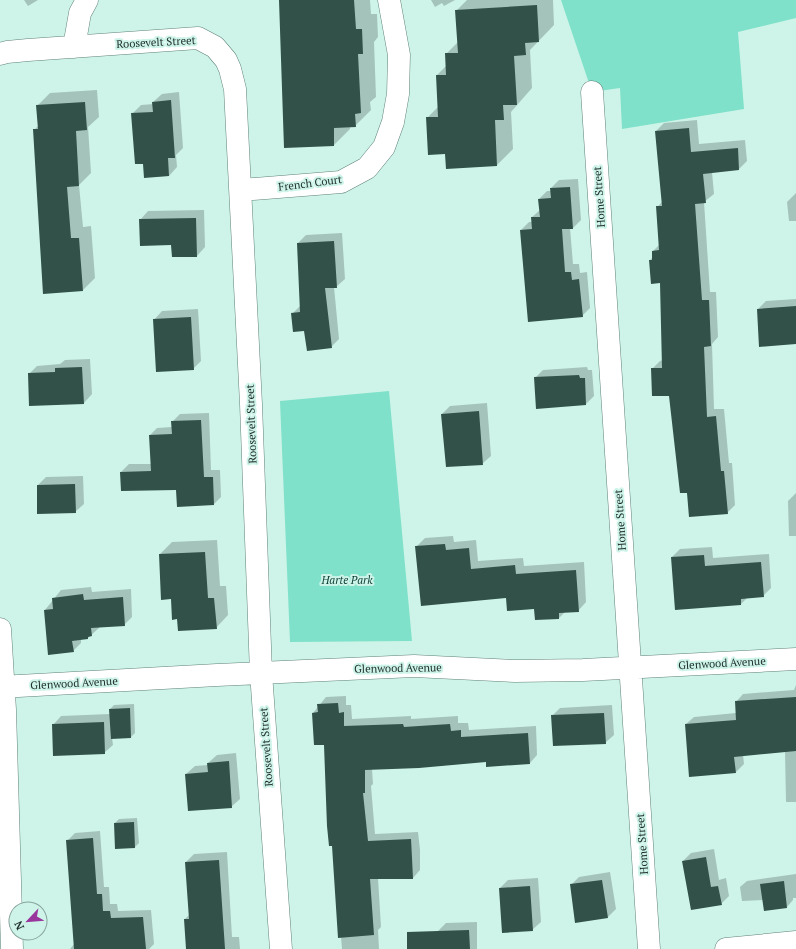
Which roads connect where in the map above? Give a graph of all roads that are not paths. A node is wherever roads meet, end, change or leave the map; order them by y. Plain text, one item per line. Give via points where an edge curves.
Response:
1 (87, 0) edge
2 (389, 0) edge
3 (74, 47) junction
4 (0, 54) edge
5 (592, 92) dead end
6 (241, 190) junction
7 (0, 629) edge
8 (796, 659) edge
9 (631, 668) junction
10 (261, 673) junction
11 (2, 687) edge
12 (796, 942) edge
13 (12, 949) edge
14 (281, 949) edge
15 (649, 949) edge
16 (726, 949) edge

1 - 3 street via 80,13
2 - 6 street, French Court via 399,54 398,94 393,122 384,147 366,168 341,182
3 - 4 street
3 - 6 street, Roosevelt Street via 198,38 215,47 226,60 235,89
5 - 9 street, Home Street
6 - 10 street, Roosevelt Street
7 - 11 street
8 - 9 street, Glenwood Avenue
9 - 10 street, Glenwood Avenue via 515,671 414,666
9 - 15 street, Home Street
10 - 11 street, Glenwood Avenue
10 - 14 street, Roosevelt Street
11 - 13 street
12 - 16 street

